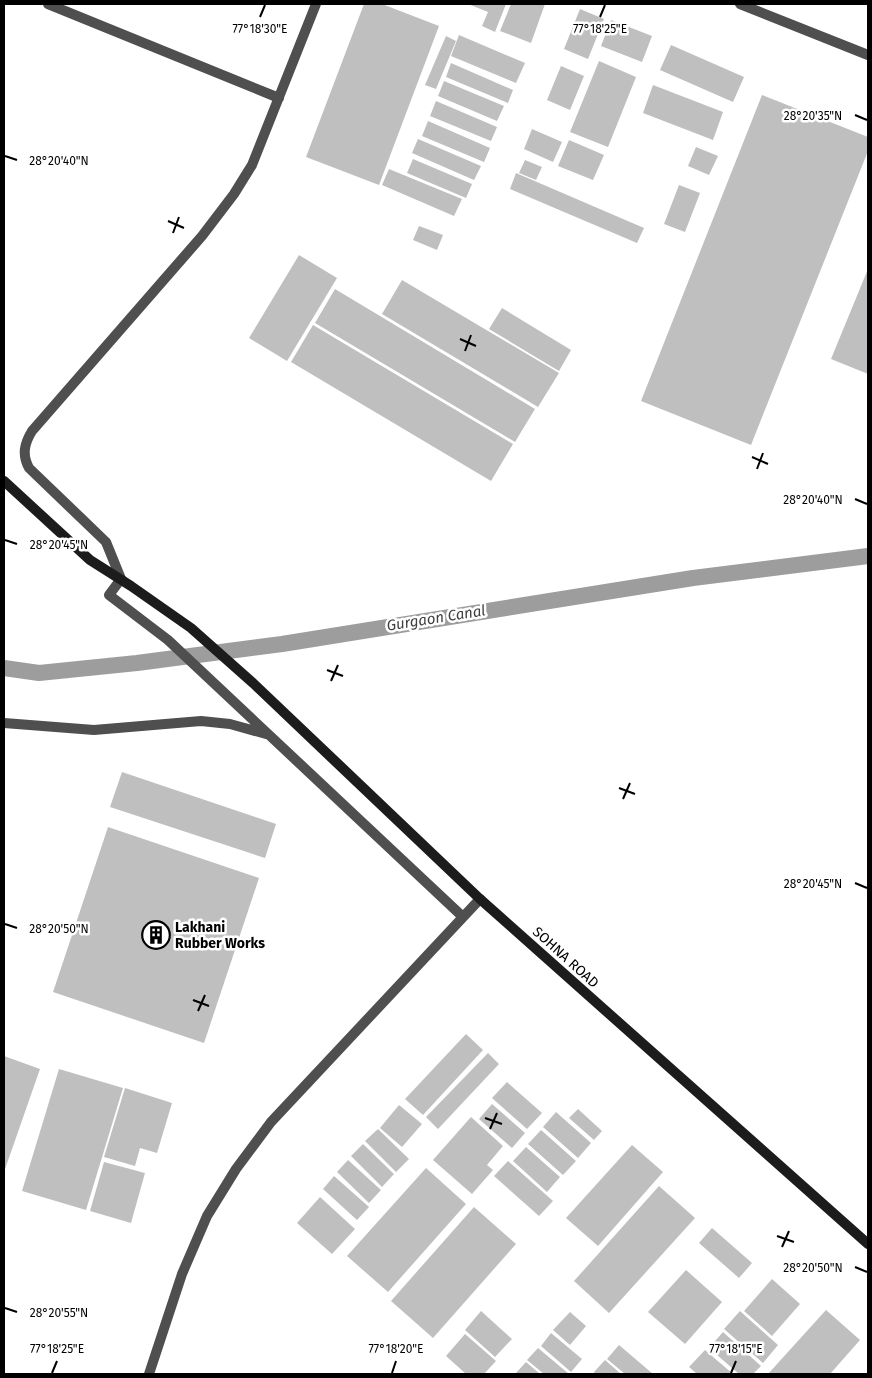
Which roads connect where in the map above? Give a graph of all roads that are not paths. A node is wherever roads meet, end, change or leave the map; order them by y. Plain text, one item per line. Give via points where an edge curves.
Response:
1 (48, 4) edge
2 (316, 4) edge
3 (740, 4) edge
4 (868, 55) edge
5 (279, 98) junction
6 (4, 481) edge
7 (121, 579) junction
8 (4, 723) edge
9 (269, 734) junction
10 (480, 899) junction
11 (463, 917) junction
12 (868, 1244) edge
13 (148, 1374) edge

1 - 5 street
2 - 5 street
3 - 4 street
5 - 7 street via 252,165 234,194 202,236 25,442 24,459 29,468 106,542
6 - 7 main road, SOHNA ROAD via 90,560
7 - 9 street via 109,595 168,640
7 - 10 main road, SOHNA ROAD via 191,628 254,683
8 - 9 street via 94,730 201,721
9 - 11 street
10 - 11 street
10 - 12 main road, SOHNA ROAD
11 - 13 street via 271,1122 236,1169 213,1204 185,1265

